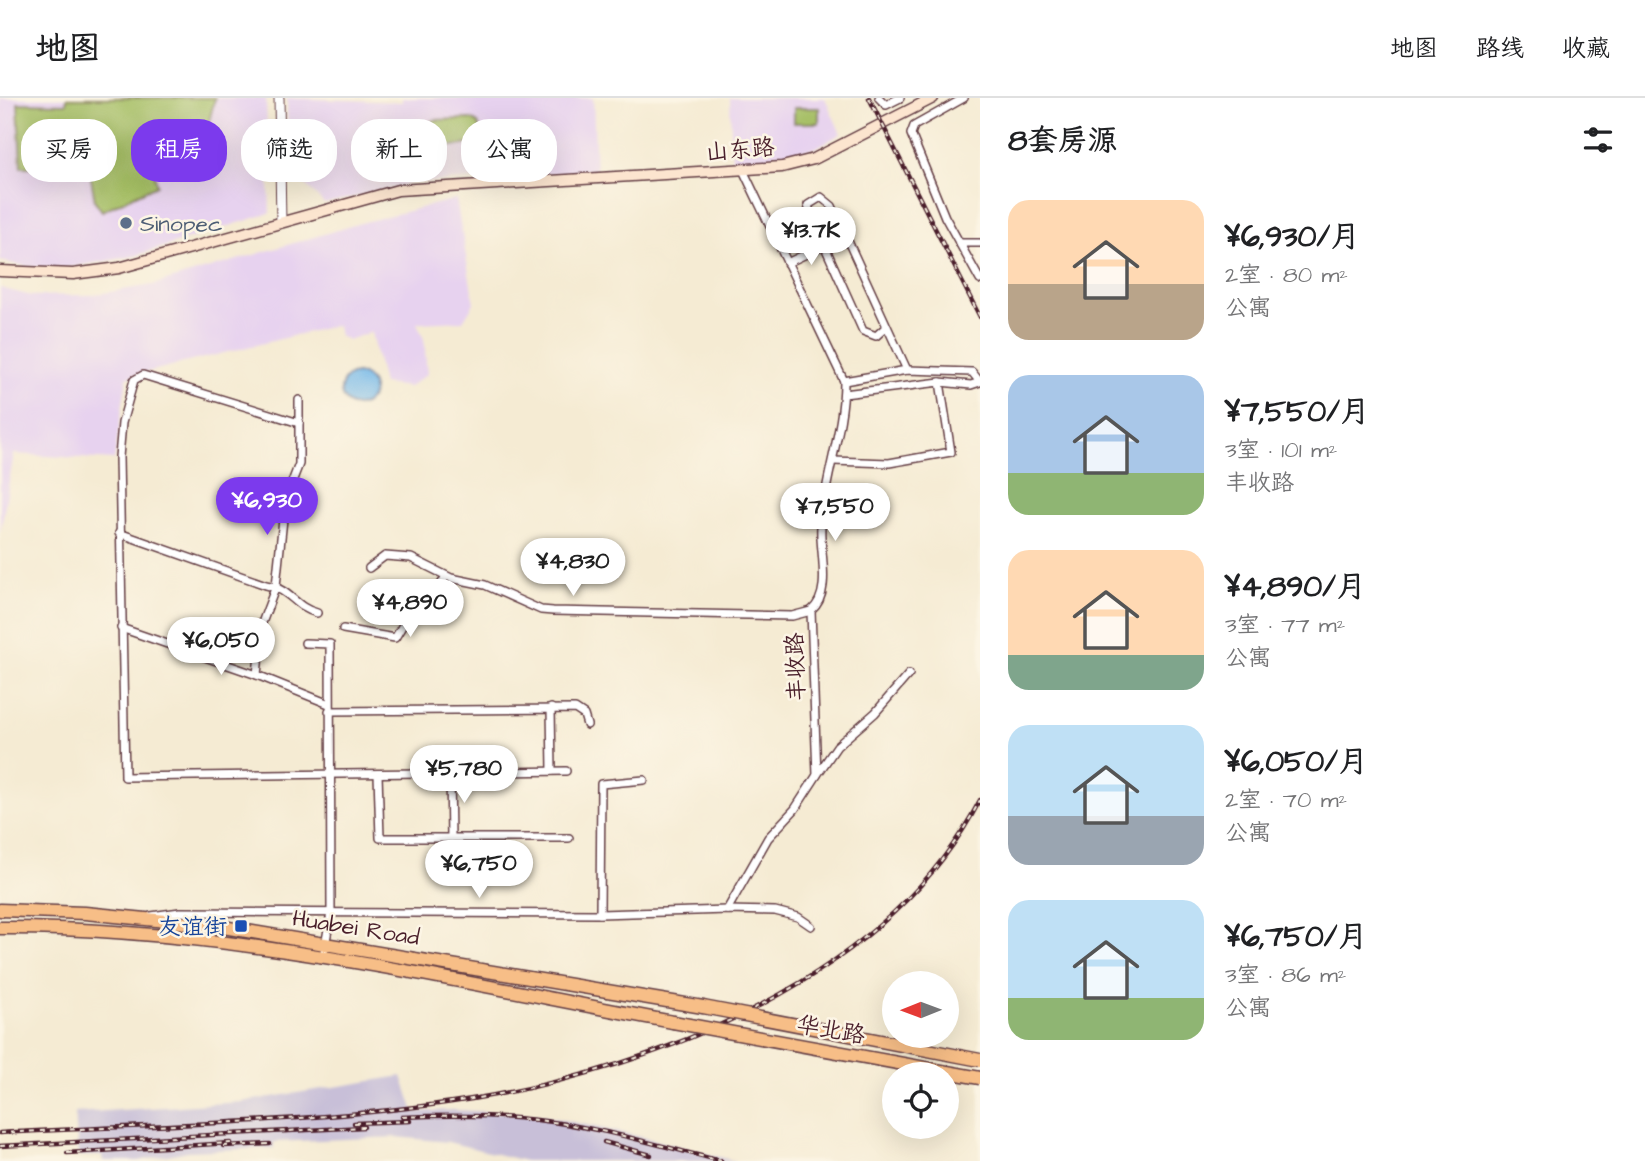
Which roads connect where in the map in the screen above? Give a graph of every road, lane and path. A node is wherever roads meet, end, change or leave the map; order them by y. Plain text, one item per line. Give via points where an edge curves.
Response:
1 (279, 98) edge
2 (879, 98) edge
3 (900, 98) edge
4 (933, 98) edge
5 (964, 98) edge
6 (744, 172) junction
7 (281, 223) junction
8 (959, 243) junction
9 (980, 243) edge
10 (822, 246) junction
11 (787, 263) junction
12 (0, 271) edge
13 (980, 280) edge
14 (887, 327) junction
15 (907, 370) junction
16 (844, 381) junction
17 (940, 382) junction
18 (980, 382) edge
19 (844, 394) junction
20 (299, 400) dead end
21 (299, 423) junction
22 (833, 461) junction
23 (119, 533) junction
24 (369, 568) dead end
25 (446, 576) junction
26 (276, 586) junction
27 (811, 611) junction
28 (317, 613) dead end
29 (121, 628) junction
30 (343, 629) dead end
31 (305, 643) dead end
32 (909, 674) dead end
33 (257, 675) junction
34 (329, 707) junction
35 (551, 708) junction
36 (587, 725) dead end
37 (552, 771) junction
38 (566, 771) dead end
39 (450, 773) junction
40 (378, 774) junction
41 (330, 775) junction
42 (817, 775) junction
43 (644, 780) dead end
44 (451, 838) junction
45 (569, 838) dead end
46 (726, 910) junction
47 (0, 911) edge
48 (331, 913) junction
49 (600, 914) junction
50 (136, 918) junction
51 (811, 926) dead end
52 (0, 928) edge
53 (326, 943) junction
54 (323, 957) junction
55 (702, 1007) joint
56 (673, 1021) joint
57 (980, 1060) edge
58 (980, 1078) edge

1 - 7 street
2 - 3 street via 886,104
4 - 6 main road, 山东路 via 814,159
5 - 8 street via 914,126 911,134
6 - 7 main road, 山东路 via 398,190
6 - 11 street, 丰收路
7 - 12 main road, 山东路 via 119,268 73,274
8 - 9 street
8 - 13 street
10 - 11 street
10 - 14 street via 863,331 876,336
10 - 14 street via 808,205 821,197 832,206
11 - 16 street, 丰收路
14 - 15 street
15 - 16 street
15 - 18 street via 972,372
16 - 19 street, 丰收路
17 - 18 street
17 - 19 street
17 - 22 street via 951,452 889,463
19 - 22 street, 丰收路
20 - 21 street
21 - 23 street via 138,377 122,424
21 - 26 street via 299,464 285,500
22 - 27 street, 丰收路 via 821,526 822,593
23 - 26 street
23 - 29 street
24 - 25 street via 378,559 395,555
25 - 27 street via 485,585 541,610 792,616
25 - 30 street via 425,611 404,623 395,638
26 - 28 street via 305,610
26 - 33 street via 262,623
27 - 42 street, 丰收路
29 - 33 street
29 - 41 street via 125,777
31 - 34 street via 330,644
32 - 42 street via 875,713 837,746
33 - 34 street
34 - 35 street
34 - 41 street
35 - 36 street via 575,709
35 - 37 street
37 - 38 street
37 - 39 street
39 - 40 street
39 - 44 street
40 - 41 street
40 - 44 street via 380,838
41 - 48 street
42 - 46 street via 795,809 768,838
43 - 49 street via 601,784
44 - 45 street
46 - 49 street
46 - 51 street via 775,911 798,916
47 - 50 highway, Huabei Road
48 - 49 street
48 - 50 street via 180,912
48 - 53 street
50 - 53 highway, Huabei Road
52 - 54 highway, Huabei Road via 97,930
53 - 54 street
53 - 55 highway, Huabei Road
54 - 56 highway, Huabei Road
55 - 57 highway, 华北路, bridge
56 - 58 highway, 华北路, bridge

